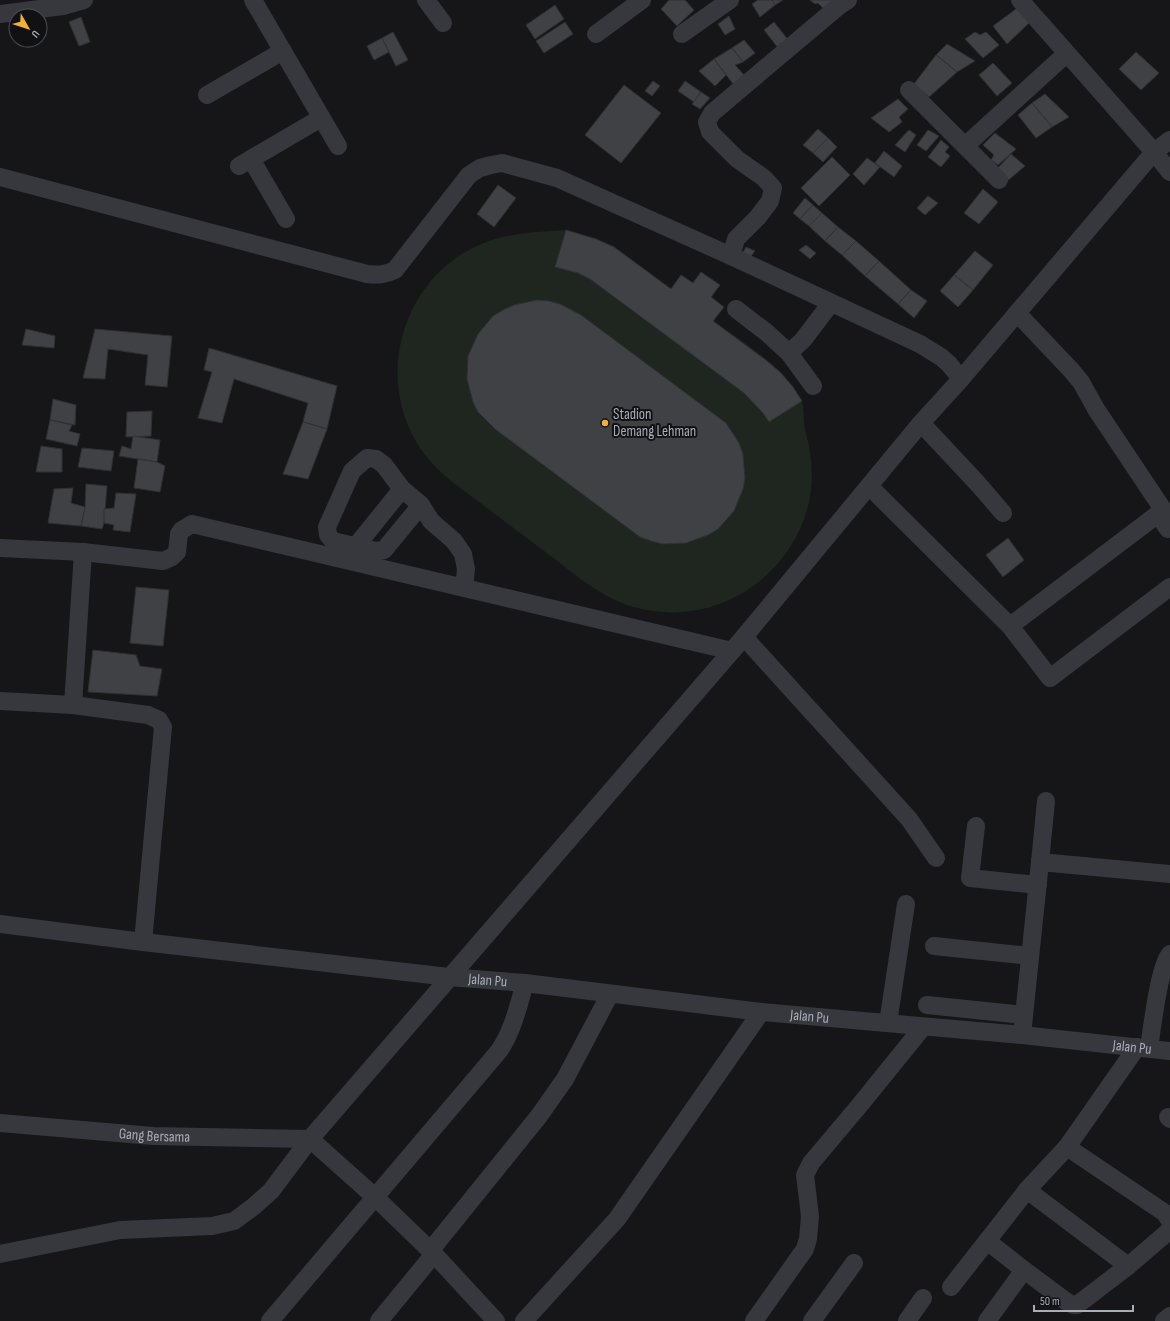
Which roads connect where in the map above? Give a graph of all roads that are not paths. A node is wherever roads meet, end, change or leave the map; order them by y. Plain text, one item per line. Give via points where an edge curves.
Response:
1 (84, 0) edge
2 (253, 0) edge
3 (426, 0) edge
4 (642, 0) edge
5 (730, 0) edge
6 (848, 0) edge
7 (1020, 0) edge
8 (0, 14) edge
9 (443, 23) dead end
10 (596, 34) dead end
11 (682, 34) dead end
12 (283, 51) junction
13 (1066, 54) junction
14 (910, 90) dead end
15 (207, 95) dead end
16 (321, 118) junction
17 (1170, 140) edge
18 (338, 146) dead end
19 (965, 146) junction
20 (1154, 152) junction
21 (1170, 172) edge
22 (0, 177) edge
23 (999, 180) dead end
24 (286, 219) dead end
25 (731, 256) junction
26 (831, 303) junction
27 (736, 309) dead end
28 (1017, 313) junction
29 (789, 353) junction
30 (961, 379) junction
31 (813, 386) dead end
32 (921, 423) junction
33 (870, 486) junction
34 (402, 489) junction
35 (421, 505) junction
36 (1002, 513) dead end
37 (1170, 520) edge
38 (1170, 532) edge
39 (356, 546) junction
40 (0, 548) edge
41 (83, 552) junction
42 (1170, 587) edge
43 (464, 588) junction
44 (1010, 626) junction
45 (744, 637) junction
46 (732, 651) junction
47 (0, 701) edge
48 (73, 705) junction
49 (1046, 802) dead end
50 (976, 826) dead end
51 (936, 858) dead end
52 (1040, 862) junction
53 (1170, 874) edge
54 (1038, 885) junction
55 (906, 904) dead end
56 (0, 924) edge
57 (144, 942) junction
58 (934, 946) dead end
59 (1170, 954) edge
60 (1030, 956) junction
61 (450, 977) junction
62 (524, 983) junction
63 (610, 994) junction
64 (927, 1005) dead end
65 (761, 1012) junction
66 (1024, 1015) junction
67 (888, 1024) junction
68 (923, 1027) junction
69 (1022, 1035) junction
70 (1143, 1048) junction
71 (1170, 1051) edge
72 (0, 1123) edge
73 (310, 1139) junction
74 (1067, 1147) junction
75 (1027, 1190) junction
76 (375, 1197) junction
77 (1170, 1221) edge
78 (1170, 1228) edge
79 (987, 1241) junction
80 (432, 1253) junction
81 (0, 1254) edge
82 (854, 1263) dead end
83 (1128, 1266) junction
84 (1024, 1270) junction
85 (951, 1287) dead end
86 (923, 1298) dead end
87 (1170, 1316) edge
88 (270, 1321) edge
89 (379, 1321) edge
90 (496, 1321) edge
91 (524, 1321) edge
92 (754, 1321) edge
93 (812, 1321) edge
94 (907, 1321) edge
95 (987, 1321) edge
96 (1164, 1321) edge

1 - 8 street via 63,6
2 - 12 street
3 - 9 street
4 - 10 street
5 - 11 street
6 - 25 street via 712,114 707,122 710,132 737,159 764,178 773,188 770,201 736,239
7 - 13 street
12 - 15 street
12 - 16 street
13 - 19 street
13 - 20 street
14 - 19 street
16 - 18 street
16 - 24 street via 245,162
17 - 20 street
19 - 23 street
20 - 21 street
20 - 28 street
22 - 25 street via 378,275 395,270 469,175 480,168 502,164 557,178
25 - 26 street
26 - 29 street via 803,340
26 - 30 street via 931,351 949,364
27 - 29 street
28 - 30 street
28 - 37 street via 1081,382 1096,409
29 - 31 street
30 - 32 street
32 - 33 street
32 - 36 street
33 - 44 street
33 - 45 street
34 - 35 street
34 - 39 street
34 - 39 street via 384,465 376,459 367,458 352,471 327,527 328,535 334,541
35 - 39 street via 384,550 376,551
35 - 43 street via 431,521 454,541 463,554 466,569
38 - 44 street via 1158,514
40 - 41 street
41 - 43 street via 163,561 177,552 179,534 192,524
41 - 48 street
42 - 44 street via 1050,678
43 - 46 street
45 - 46 street
45 - 51 street via 909,819
46 - 61 street
47 - 48 street
48 - 57 street via 148,715 159,720 163,727
49 - 52 street
50 - 54 street via 970,878
52 - 53 street
52 - 54 street
54 - 60 street
55 - 67 street
56 - 57 street, Jalan Pu
57 - 61 street, Jalan Pu
58 - 60 street
59 - 70 street via 1166,959
60 - 66 street
61 - 62 street, Jalan Pu
61 - 73 street
62 - 63 street, Jalan Pu
62 - 76 street via 511,1030 499,1051
63 - 65 street, Jalan Pu
63 - 80 street via 565,1079
64 - 66 street
65 - 67 street, Jalan Pu
65 - 91 street via 617,1219
66 - 69 street
67 - 68 street, Jalan Pu
68 - 69 street, Jalan Pu
68 - 92 street via 811,1162 805,1175 810,1216 805,1249
69 - 70 street, Jalan Pu
70 - 71 street, Jalan Pu
70 - 74 street
72 - 73 street, Gang Bersama via 153,1136
73 - 76 street
73 - 81 street via 271,1191 234,1220 212,1226 120,1230
74 - 75 street
74 - 77 street via 1165,1213
75 - 79 street
75 - 83 street
76 - 80 street
76 - 88 street
78 - 83 street
79 - 84 street
79 - 85 street
80 - 89 street
80 - 90 street
82 - 93 street
83 - 84 street via 1077,1305 1067,1302
84 - 95 street
86 - 94 street
87 - 96 street

